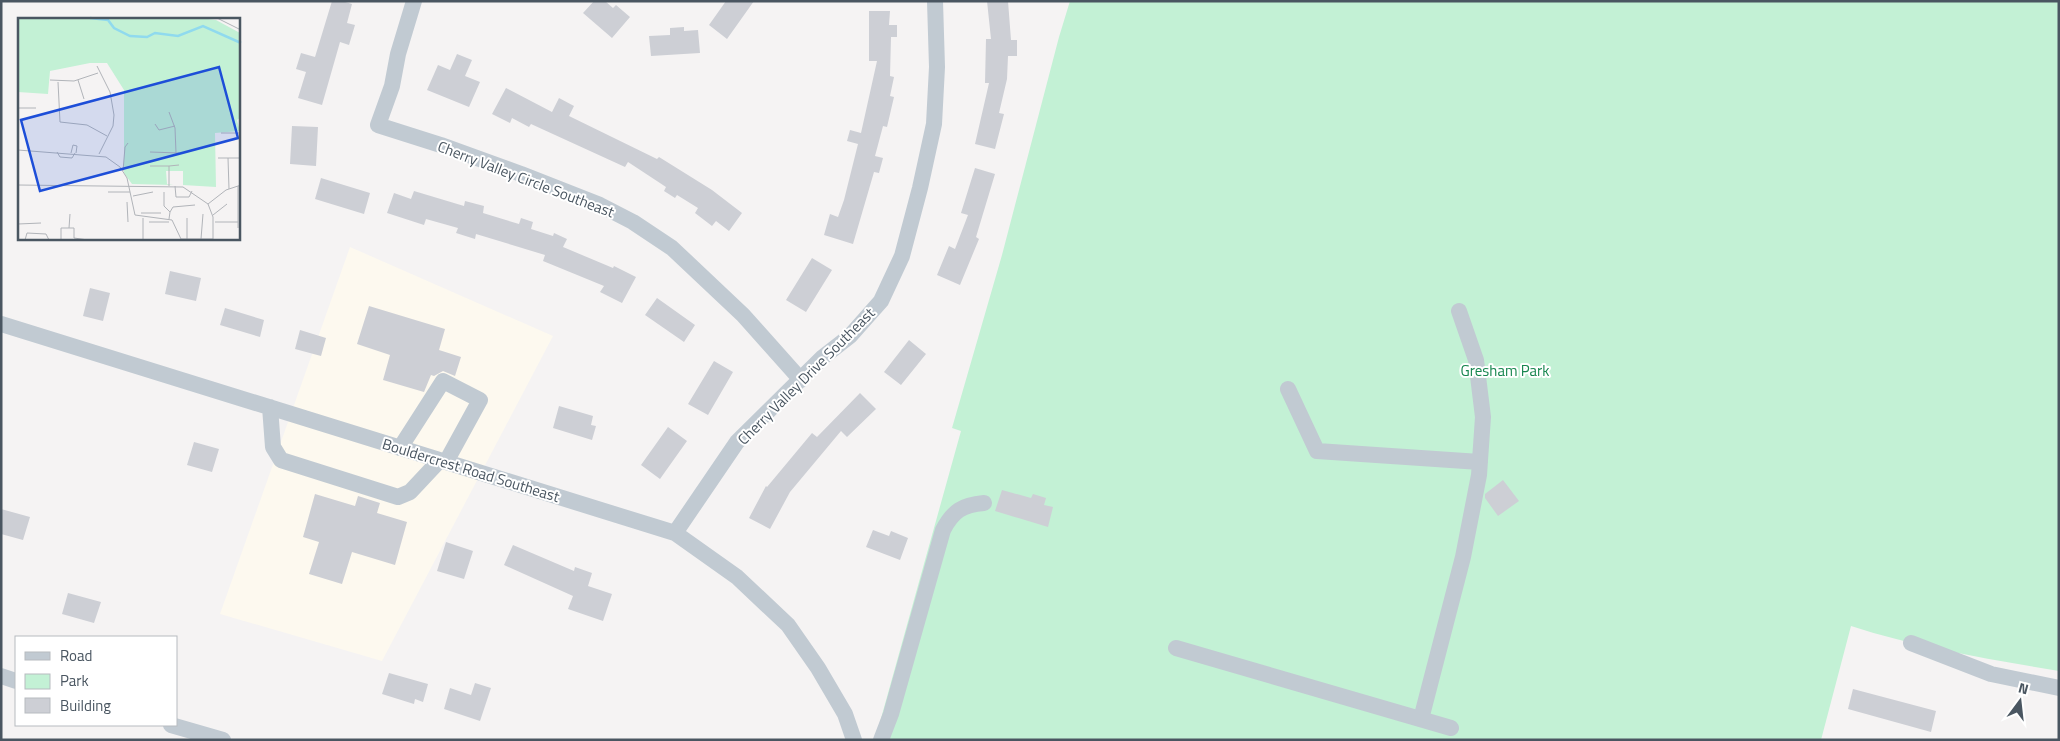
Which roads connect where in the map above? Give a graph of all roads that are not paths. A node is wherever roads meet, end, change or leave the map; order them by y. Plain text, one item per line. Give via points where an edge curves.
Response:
1 (414, 1) edge
2 (935, 1) edge
3 (1459, 311) dead end
4 (1, 324) edge
5 (800, 380) junction
6 (1288, 389) dead end
7 (270, 407) junction
8 (400, 448) junction
9 (443, 461) junction
10 (1480, 462) junction
11 (984, 503) dead end
12 (675, 533) junction
13 (1911, 643) dead end
14 (1176, 648) dead end
15 (1, 676) edge
16 (15, 681) edge
17 (2059, 688) edge
18 (1422, 719) junction
19 (174, 726) edge
20 (1451, 728) dead end
21 (223, 740) edge
22 (854, 740) edge
23 (881, 740) edge

1 - 5 street, Cherry Valley Circle Southeast via 392,86 378,125 521,174 600,205 633,222 672,248 743,315
2 - 5 street, Cherry Valley Drive Southeast via 934,124 902,256 881,301 850,336
3 - 10 street via 1476,360 1483,417
4 - 7 street, Bouldercrest Road Southeast
5 - 12 street, Cherry Valley Drive Southeast via 738,442
6 - 10 street via 1317,451
7 - 8 street, Bouldercrest Road Southeast
7 - 9 street via 273,447 281,460 398,497 410,492
8 - 9 street, Bouldercrest Road Southeast
8 - 9 street via 443,381 480,400
9 - 12 street, Bouldercrest Road Southeast
10 - 18 street via 1463,558
11 - 23 street via 961,508 943,530
12 - 22 street, Bouldercrest Road Southeast via 737,577 788,625 845,714
13 - 17 street via 1991,674
14 - 18 street
15 - 16 street
18 - 20 street
19 - 21 street

